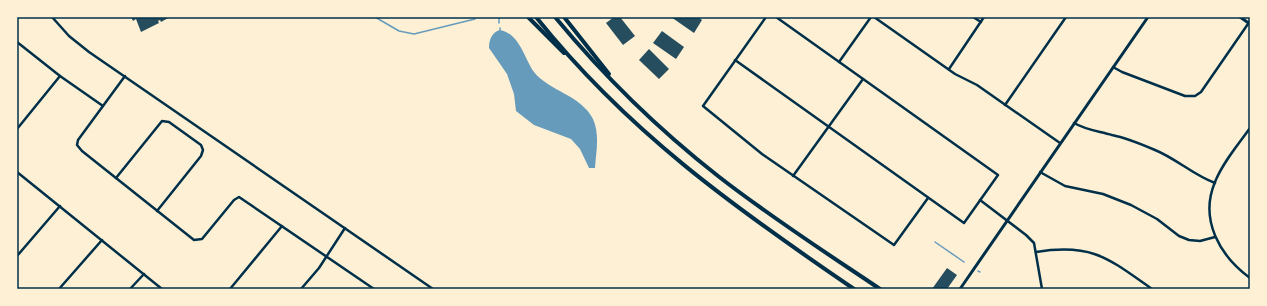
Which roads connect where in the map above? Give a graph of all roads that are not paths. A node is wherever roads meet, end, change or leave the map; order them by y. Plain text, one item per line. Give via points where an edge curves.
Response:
1 (52, 17) edge
2 (528, 17) edge
3 (536, 17) edge
4 (555, 17) edge
5 (564, 17) edge
6 (766, 17) edge
7 (776, 17) edge
8 (872, 17) edge
9 (973, 17) edge
10 (984, 17) edge
11 (1066, 17) edge
12 (1148, 17) edge
13 (1240, 17) edge
14 (981, 22) junction
15 (1250, 22) edge
16 (17, 42) edge
17 (735, 60) junction
18 (839, 62) junction
19 (1112, 67) junction
20 (580, 68) junction
21 (949, 69) junction
22 (60, 76) junction
23 (125, 76) junction
24 (863, 79) junction
25 (624, 92) junction
26 (1005, 105) junction
27 (103, 106) junction
28 (1074, 122) junction
29 (829, 126) junction
30 (1250, 128) edge
31 (17, 129) edge
32 (1060, 143) junction
33 (17, 172) edge
34 (1040, 172) junction
35 (793, 176) junction
36 (116, 178) junction
37 (1215, 183) junction
38 (928, 198) junction
39 (980, 200) junction
40 (60, 206) junction
41 (157, 211) junction
42 (1007, 220) junction
43 (282, 226) junction
44 (345, 228) junction
45 (1215, 237) junction
46 (102, 240) junction
47 (1036, 252) junction
48 (17, 256) edge
49 (327, 256) junction
50 (144, 274) junction
51 (1250, 278) edge
52 (59, 289) edge
53 (130, 289) edge
54 (162, 289) edge
55 (230, 289) edge
56 (301, 289) edge
57 (374, 289) edge
58 (433, 289) edge
59 (854, 289) edge
60 (880, 289) edge
61 (960, 289) edge
62 (1042, 289) edge
63 (1152, 289) edge

1 - 23 street via 81,46
2 - 20 highway
3 - 20 highway
4 - 25 highway
5 - 25 highway
6 - 17 street
7 - 18 street
8 - 18 street
8 - 21 street
9 - 14 street
10 - 14 street
11 - 26 street
12 - 19 street
13 - 15 street
14 - 21 street
15 - 19 street via 1201,92 1195,96 1183,96
16 - 22 street
17 - 29 street
17 - 35 street via 703,106
18 - 24 street
19 - 28 street
20 - 59 highway via 633,121 688,169 760,225
21 - 26 street
22 - 27 street
22 - 31 street
23 - 27 street
23 - 44 street
24 - 29 street
24 - 39 street via 998,175
25 - 60 highway via 718,176 763,210
26 - 32 street
27 - 36 street via 77,144 80,150
28 - 32 street
28 - 37 street via 1089,130 1157,150 1174,158 1202,178
29 - 35 street
29 - 38 street
30 - 37 street via 1223,166
32 - 34 street
33 - 40 street
34 - 42 street
34 - 45 street via 1065,186 1103,194 1131,205 1150,214 1179,236 1189,240 1200,241
35 - 38 street via 894,245
36 - 41 street
36 - 41 street via 163,121 169,122 203,148 201,156
37 - 45 street via 1210,211
38 - 39 street via 964,222
39 - 42 street
40 - 46 street
40 - 48 street
41 - 43 street via 198,241 237,197
42 - 47 street via 1034,243
42 - 61 street
43 - 49 street
43 - 55 street
44 - 49 street
44 - 58 street
45 - 51 street via 1228,259
46 - 50 street
46 - 52 street
47 - 62 street
47 - 63 street via 1066,248 1097,254 1111,260
49 - 56 street via 317,272
49 - 57 street
50 - 53 street
50 - 54 street

